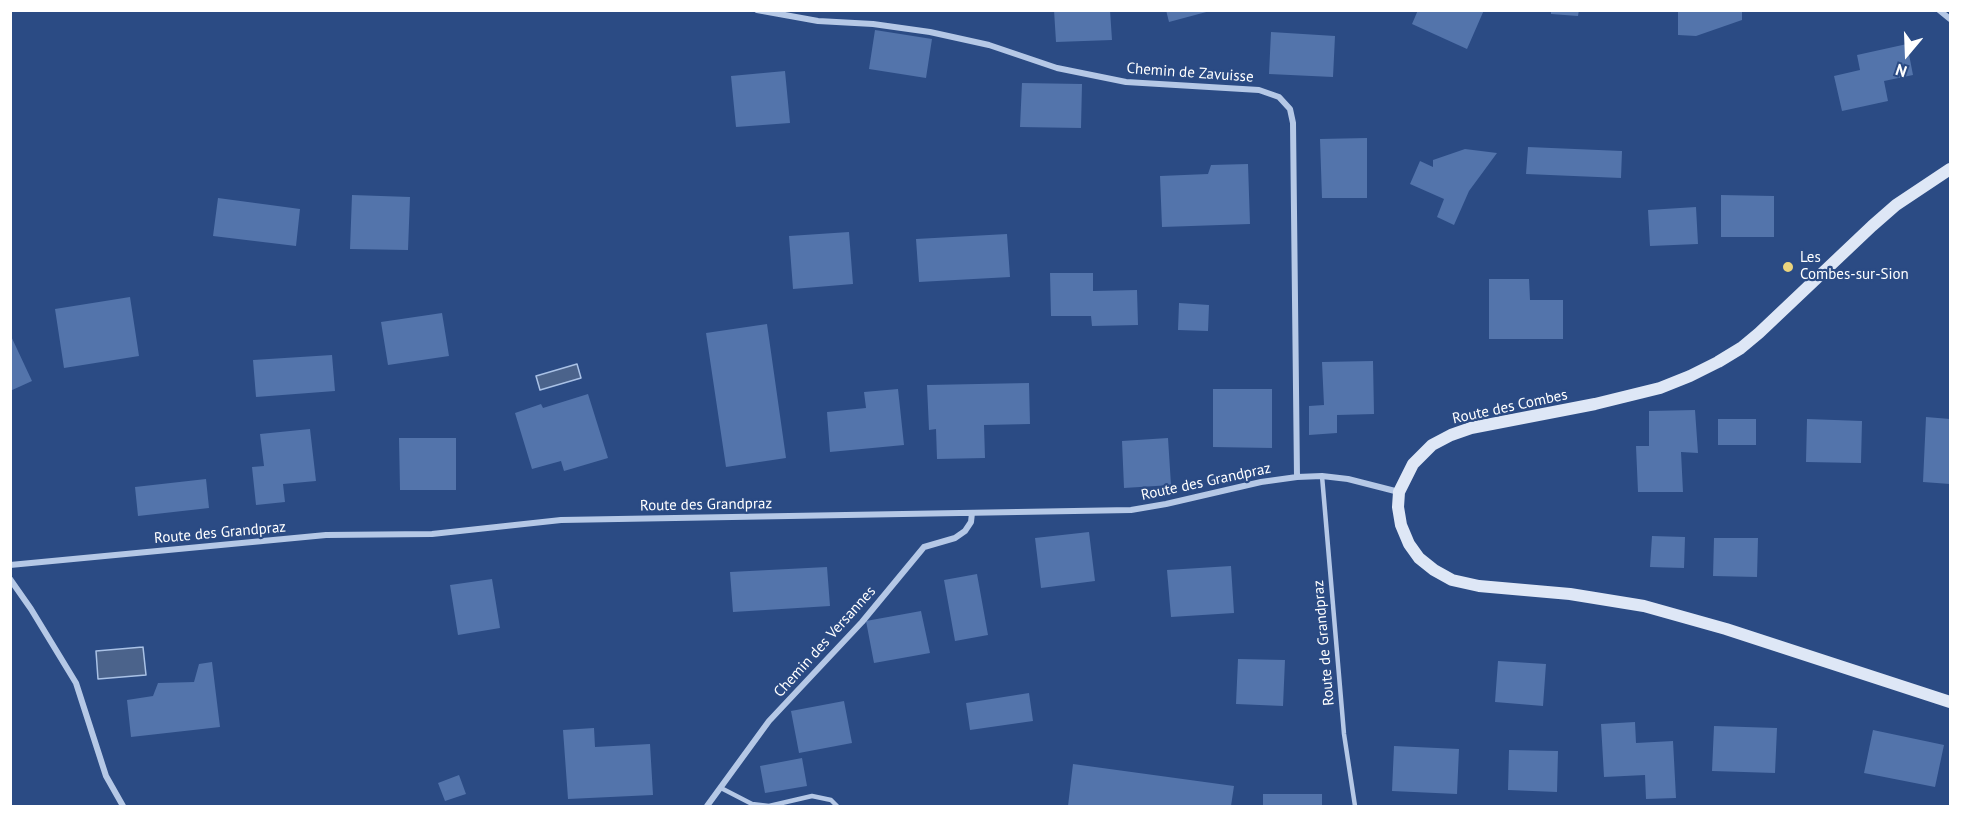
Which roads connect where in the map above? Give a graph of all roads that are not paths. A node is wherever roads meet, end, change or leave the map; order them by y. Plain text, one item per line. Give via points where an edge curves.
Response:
1 (757, 10) edge
2 (1939, 10) edge
3 (1950, 19) edge
4 (1950, 169) edge
5 (1322, 476) junction
6 (1297, 477) junction
7 (1399, 492) junction
8 (972, 513) junction
9 (10, 565) edge
10 (10, 579) edge
11 (1950, 702) edge
12 (721, 788) junction
13 (123, 807) edge
14 (707, 807) edge
15 (837, 807) edge
16 (1355, 807) edge

1 - 6 street, Chemin de Zavuisse via 818,21 930,32 989,45 1057,68 1126,82 1259,90 1279,97 1290,109 1293,123
2 - 3 street
4 - 7 street, Route des Combes via 1896,205 1759,333 1718,362 1660,388 1451,435 1413,464
5 - 6 street, Route des Grandpraz
5 - 7 street, Route des Grandpraz
5 - 16 lane, Route de Grandpraz via 1343,722
6 - 8 street, Route des Grandpraz via 1131,510
7 - 11 street, Route des Combes via 1401,525 1409,544 1419,558 1452,579 1479,586 1570,594 1652,608
8 - 9 street, Route des Grandpraz via 561,520 432,534 326,535
8 - 12 street, Chemin des Versannes via 965,531 924,547 862,622 769,721
10 - 13 street via 76,683 106,776
12 - 14 street, Chemin des Versannes
12 - 15 lane via 752,804 769,806 812,796 831,800

